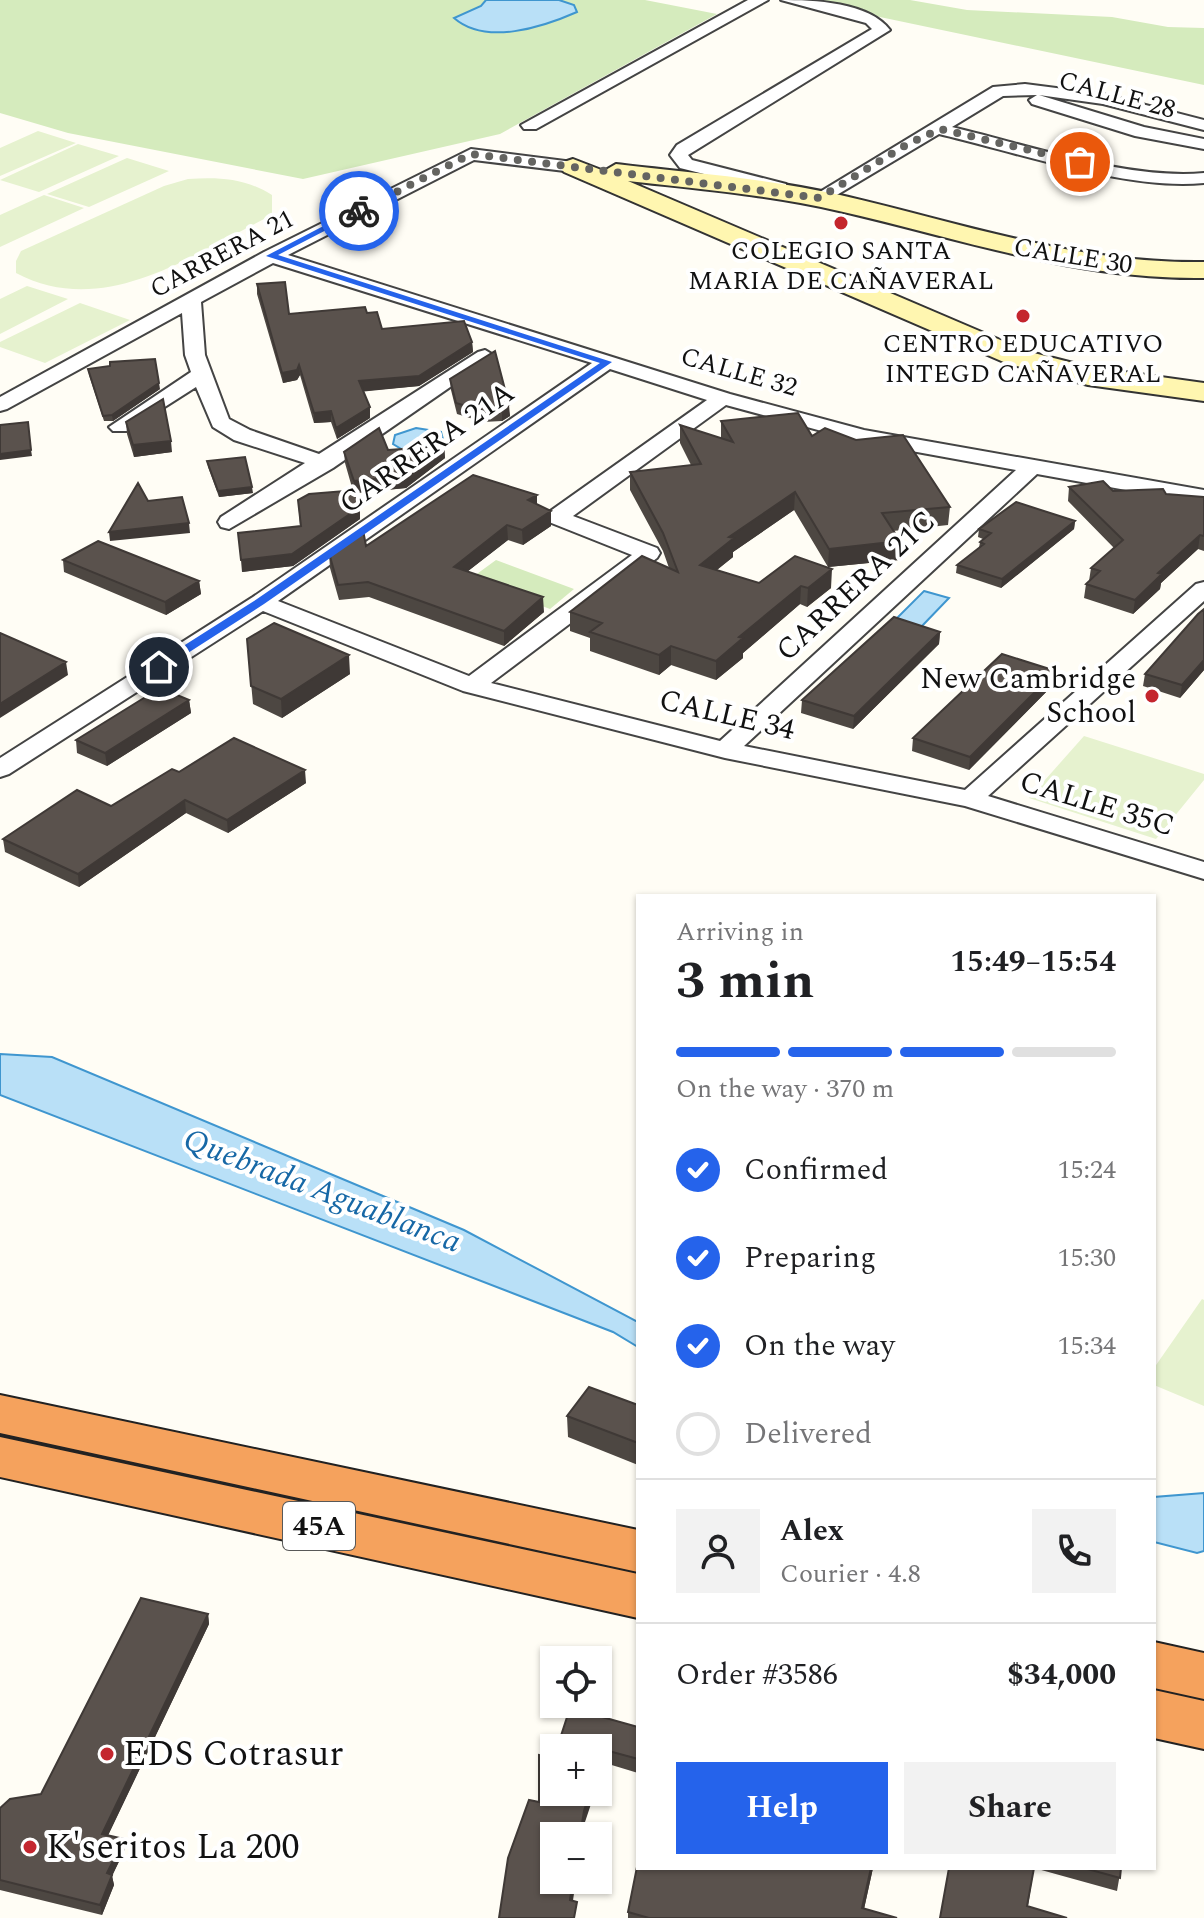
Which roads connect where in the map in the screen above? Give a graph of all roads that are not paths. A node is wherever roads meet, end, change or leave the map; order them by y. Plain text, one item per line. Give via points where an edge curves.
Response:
1 (760, 0) edge
2 (789, 0) edge
3 (1021, 88) junction
4 (530, 125) dead end
5 (1204, 125) edge
6 (940, 129) junction
7 (1204, 144) edge
8 (471, 154) joint
9 (573, 167) junction
10 (1204, 178) edge
11 (787, 193) junction
12 (819, 198) junction
13 (271, 256) junction
14 (1204, 270) edge
15 (191, 300) junction
16 (485, 356) edge
17 (607, 362) junction
18 (200, 375) junction
19 (1204, 392) edge
20 (723, 398) junction
21 (0, 405) edge
22 (120, 427) dead end
23 (325, 463) junction
24 (1031, 468) junction
25 (1204, 497) edge
26 (229, 522) dead end
27 (1204, 589) edge
28 (261, 602) junction
29 (472, 686) junction
30 (725, 750) junction
31 (0, 769) edge
32 (970, 799) junction
33 (1204, 871) edge
34 (0, 1414) edge
35 (0, 1457) edge
36 (636, 1551) edge
37 (636, 1596) edge
38 (1156, 1665) edge
39 (1204, 1676) edge
40 (1156, 1714) edge
41 (1204, 1725) edge

1 - 4 street
2 - 11 street via 872,19 882,30 679,155 686,164
3 - 5 street, CALLE 28 via 1079,93
3 - 6 street, CALLE 28 via 999,91
3 - 7 street, CALLE 28 via 1050,105
6 - 10 street via 1137,176
6 - 12 street, CALLE 28
8 - 9 street, CALLE 30
8 - 13 street, CARRERA 21
9 - 11 street, CALLE 30
9 - 19 street via 1016,357 1088,376
11 - 12 street, CALLE 30
12 - 14 street, CALLE 30 via 1041,255
13 - 15 street, CARRERA 21
13 - 17 street, CALLE 32
15 - 18 street
15 - 21 street, CARRERA 21
16 - 23 street
17 - 20 street, CALLE 32
17 - 28 street, CARRERA 21A
18 - 22 street
18 - 23 street via 220,423
20 - 24 street, CALLE 32 via 862,436
20 - 29 street via 557,517 649,553
23 - 26 street
24 - 25 street, CALLE 32
24 - 30 street, CARRERA 21C
27 - 32 street
28 - 29 street, CALLE 34
28 - 31 street, CARRERA 21A
29 - 30 street, CALLE 34
30 - 32 street, CALLE 34
32 - 33 street, CALLE 35C
34 - 36 highway, 45A
35 - 37 highway, 45A
38 - 39 highway
40 - 41 highway

